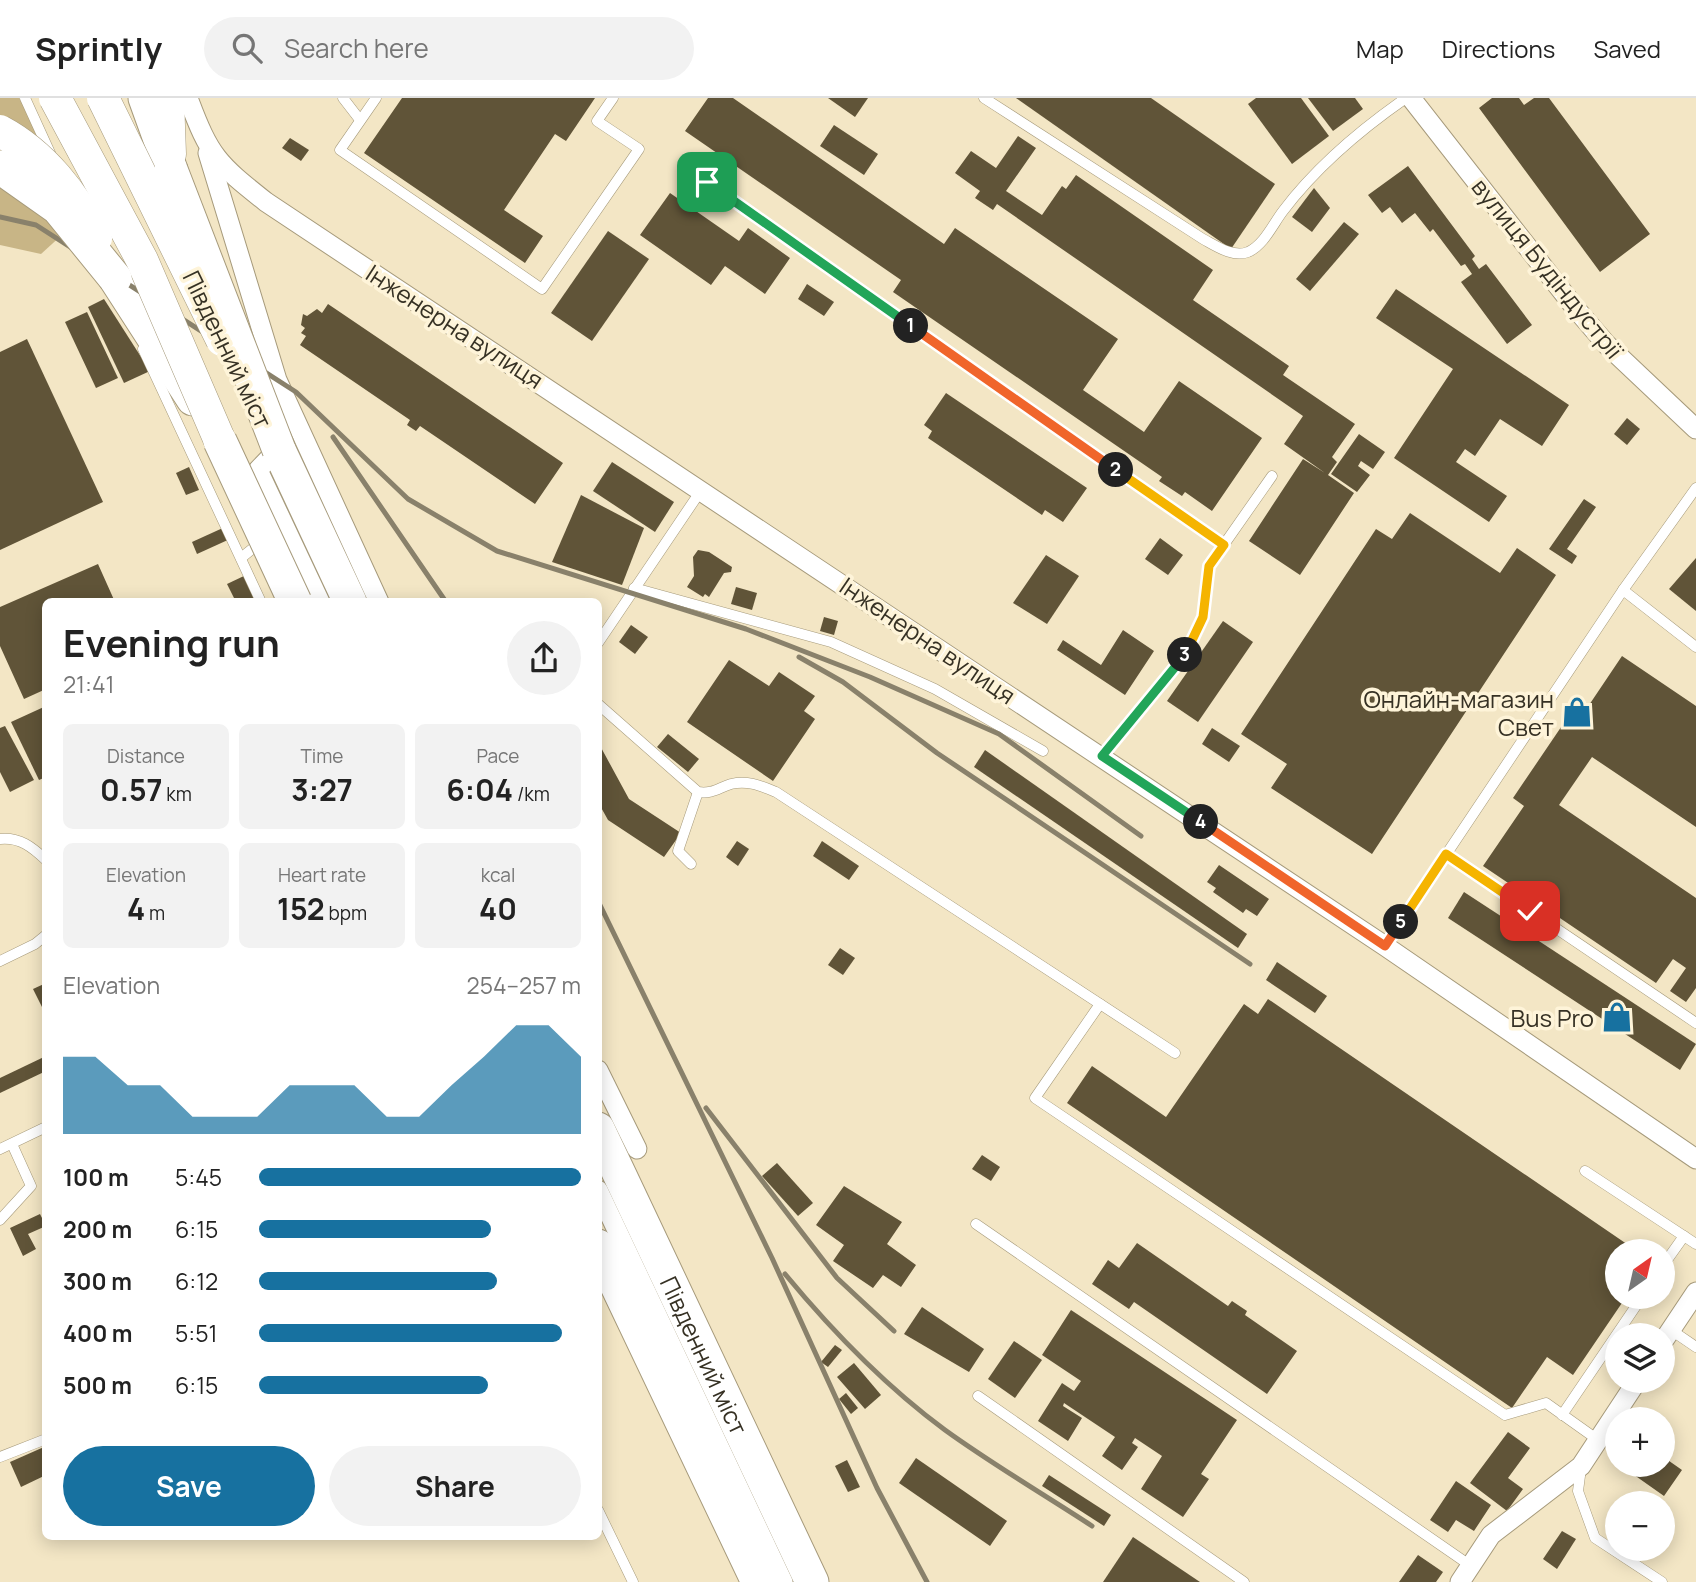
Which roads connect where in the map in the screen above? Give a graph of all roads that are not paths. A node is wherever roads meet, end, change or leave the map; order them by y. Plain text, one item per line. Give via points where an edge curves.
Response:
1 (25, 98) edge
2 (55, 98) edge
3 (103, 98) edge
4 (145, 98) edge
5 (168, 98) edge
6 (188, 98) edge
7 (343, 98) edge
8 (376, 98) edge
9 (613, 98) edge
10 (984, 98) edge
11 (1406, 98) edge
12 (1412, 98) edge
13 (360, 120) junction
14 (0, 131) edge
15 (205, 143) junction
16 (0, 167) edge
17 (171, 170) junction
18 (707, 182) dead end
19 (115, 278) junction
20 (133, 328) dead end
21 (139, 340) dead end
22 (1696, 429) edge
23 (288, 439) junction
24 (220, 441) junction
25 (1272, 475) dead end
26 (1696, 488) edge
27 (702, 489) junction
28 (283, 523) junction
29 (1224, 545) junction
30 (241, 558) junction
31 (634, 587) junction
32 (1623, 590) junction
33 (259, 598) edge
34 (293, 598) edge
35 (318, 598) edge
36 (348, 598) edge
37 (377, 598) edge
38 (602, 637) edge
39 (1696, 647) edge
40 (602, 708) edge
41 (1043, 751) dead end
42 (1102, 756) junction
43 (698, 792) junction
44 (0, 839) edge
45 (1446, 854) junction
46 (42, 856) edge
47 (691, 864) dead end
48 (42, 938) edge
49 (1385, 946) junction
50 (0, 961) edge
51 (1100, 1004) junction
52 (1696, 1023) edge
53 (1175, 1054) dead end
54 (602, 1078) edge
55 (42, 1129) edge
56 (602, 1137) edge
57 (12, 1144) junction
58 (0, 1149) edge
59 (637, 1149) dead end
60 (1694, 1154) edge
61 (1585, 1171) dead end
62 (602, 1198) edge
63 (0, 1220) edge
64 (976, 1224) dead end
65 (1684, 1236) junction
66 (1696, 1244) edge
67 (1675, 1249) edge
68 (602, 1254) edge
69 (1696, 1292) edge
70 (1634, 1309) edge
71 (1675, 1324) edge
72 (1675, 1339) edge
73 (1696, 1347) edge
74 (1629, 1393) edge
75 (978, 1396) dead end
76 (1562, 1415) junction
77 (1598, 1440) junction
78 (42, 1441) edge
79 (0, 1457) edge
80 (1581, 1466) junction
81 (602, 1518) edge
82 (1465, 1574) edge
83 (633, 1582) edge
84 (758, 1582) edge
85 (783, 1582) edge
86 (812, 1582) edge
87 (1244, 1582) edge
88 (1662, 1582) edge

1 - 20 lane
2 - 24 main road, Південний міст, bridge via 142,260
3 - 23 main road, Південний міст, bridge
4 - 17 highway
5 - 17 main road
6 - 15 street, Інженерна вулиця
7 - 13 lane
8 - 13 lane
9 - 13 lane via 597,121 639,149 542,289 340,149
10 - 11 lane via 1231,253 1248,252 1261,242 1304,183
12 - 22 street, вулиця Будіндустрії via 1576,309 1607,345
14 - 19 main road, bridge via 35,156 65,187
15 - 23 street via 277,380
15 - 27 street, Інженерна вулиця via 216,160 266,202
16 - 19 highway, bridge via 58,208
17 - 23 highway, bridge
18 - 29 lane
19 - 24 highway, bridge
21 - 30 lane
23 - 28 street via 258,470
23 - 36 highway, Південний міст
23 - 37 street
24 - 34 highway, Південний міст, bridge
25 - 29 lane
26 - 32 lane
27 - 31 lane
27 - 42 street, Інженерна вулиця
28 - 30 lane
28 - 35 street
29 - 42 lane via 1209,566 1203,617 1187,653
30 - 33 lane
31 - 38 lane
31 - 41 lane via 831,642 935,689
32 - 39 lane
32 - 45 lane
40 - 43 lane
42 - 49 street, Інженерна вулиця
43 - 47 lane via 678,850
43 - 51 lane via 712,794 731,784 752,782 776,792
44 - 46 lane via 12,838
45 - 49 lane
45 - 52 lane
48 - 50 lane
49 - 60 street, Інженерна вулиця
51 - 53 lane
51 - 76 lane via 1035,1098 1505,1415 1546,1403
54 - 59 street
55 - 57 lane
56 - 86 highway, Південний міст
57 - 58 lane
57 - 63 lane via 32,1186
61 - 65 lane
62 - 85 street
64 - 82 lane
65 - 66 lane
65 - 67 lane
68 - 84 highway, Південний міст
69 - 71 street
70 - 76 lane
72 - 73 lane
74 - 77 street
75 - 87 lane
76 - 77 lane
77 - 80 street
78 - 79 lane
80 - 82 street via 1491,1535
80 - 88 lane via 1578,1491 1595,1538
81 - 83 lane

